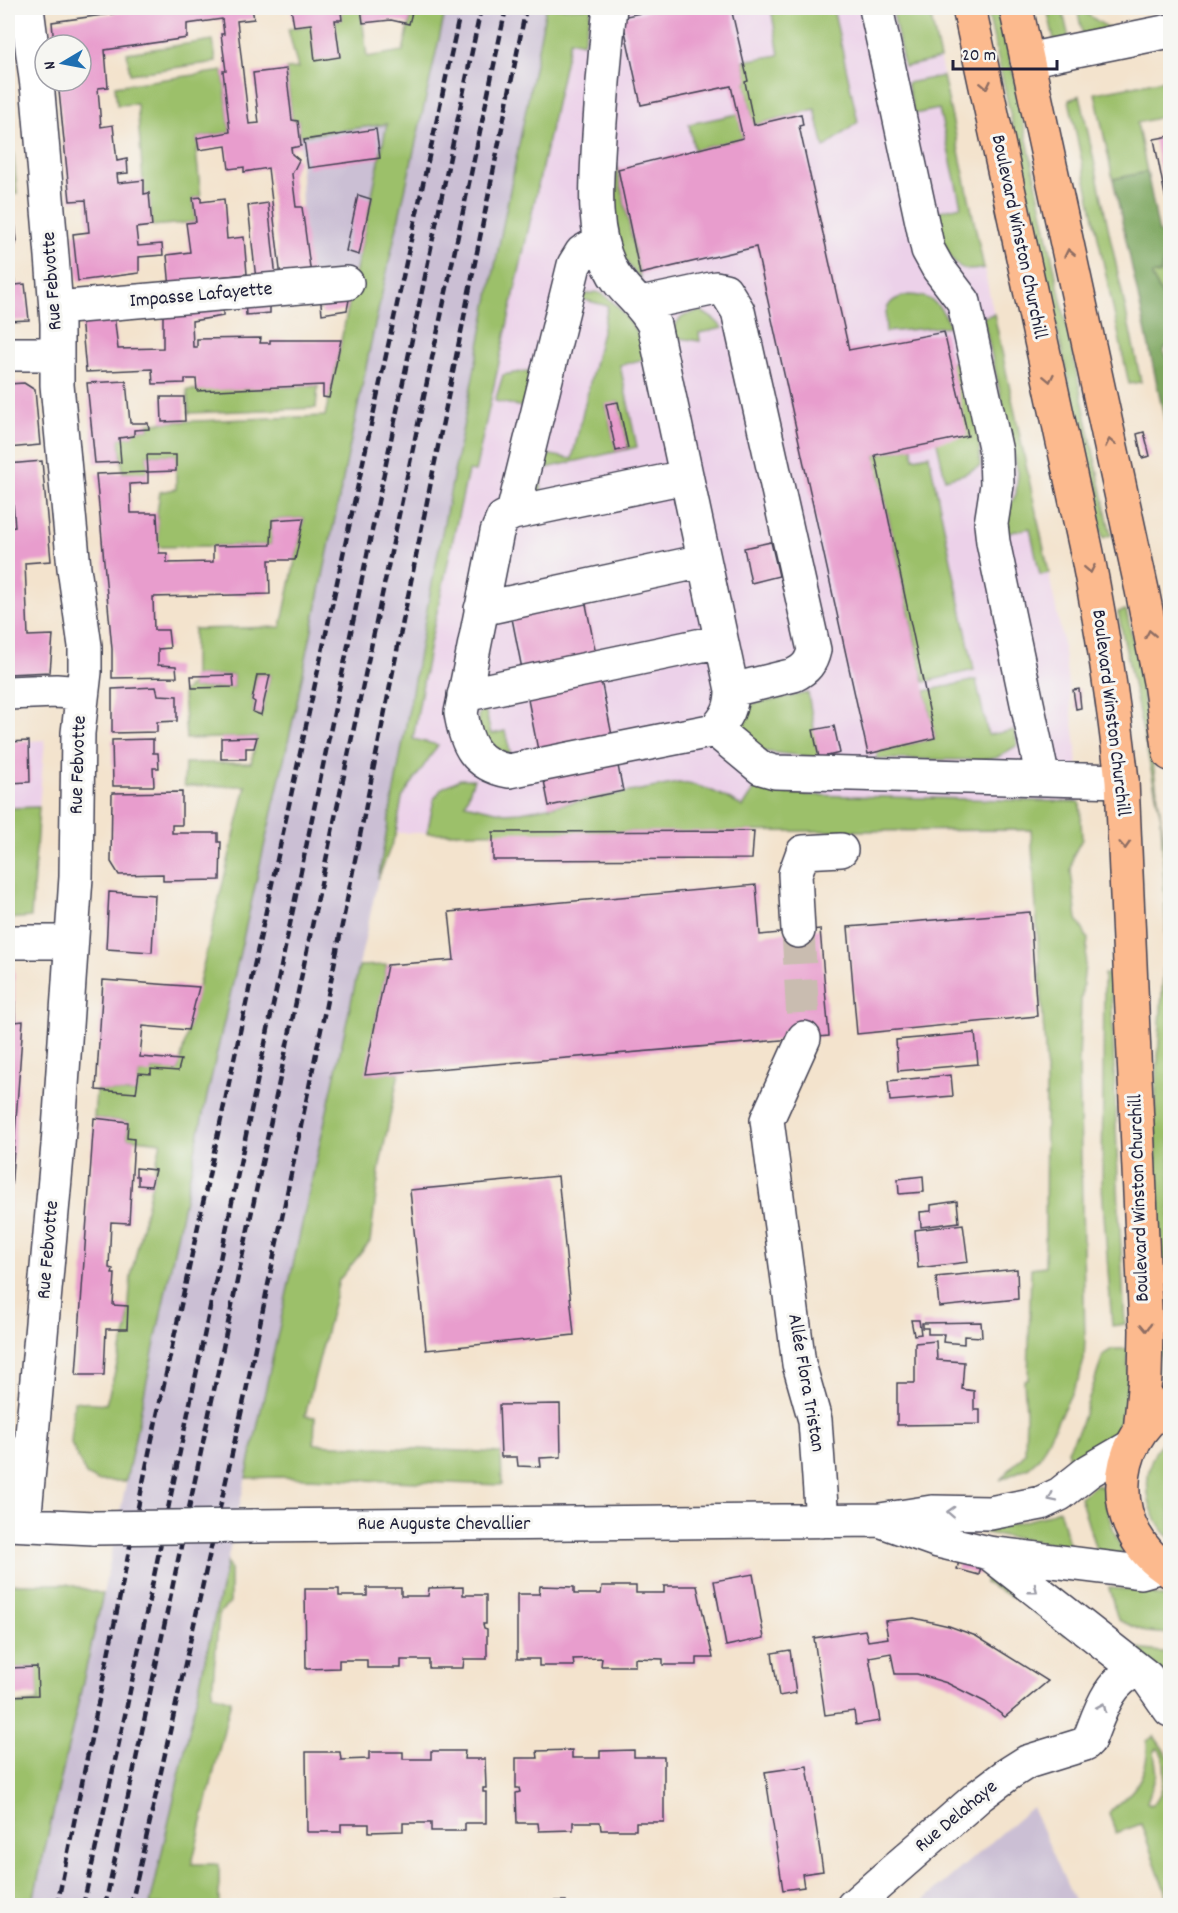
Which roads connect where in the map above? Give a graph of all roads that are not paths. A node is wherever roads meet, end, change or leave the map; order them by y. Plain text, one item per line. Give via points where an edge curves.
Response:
1 (610, 8) edge
2 (876, 8) edge
3 (969, 8) edge
4 (1016, 8) edge
5 (35, 9) edge
6 (1170, 32) edge
7 (1027, 60) junction
8 (601, 241) junction
9 (347, 283) dead end
10 (641, 304) junction
11 (56, 308) junction
12 (8, 354) edge
13 (55, 354) junction
14 (685, 477) junction
15 (513, 513) junction
16 (703, 561) junction
17 (481, 609) junction
18 (721, 641) junction
19 (732, 690) junction
20 (8, 693) edge
21 (82, 693) junction
22 (464, 695) junction
23 (715, 730) junction
24 (1170, 754) edge
25 (1043, 779) junction
26 (1122, 781) junction
27 (840, 850) dead end
28 (798, 931) tunnel mouth
29 (8, 942) edge
30 (71, 942) junction
31 (804, 1038) tunnel mouth
32 (1170, 1404) edge
33 (1136, 1439) junction
34 (880, 1520) junction
35 (822, 1521) junction
36 (16, 1524) edge
37 (989, 1553) junction
38 (1166, 1569) edge
39 (1138, 1671) junction
40 (1170, 1710) edge
41 (853, 1905) edge

1 - 8 street via 597,186
2 - 25 street via 928,250 964,302 997,461 993,542
3 -> 26 main road, Boulevard Winston Churchill via 1100,620
4 - 7 main road
5 - 11 street, Rue Febvotte
6 - 7 street
24 -> 7 main road via 1139,579
8 - 10 street via 610,268
8 - 15 street via 582,252 574,265
9 - 11 street, Impasse Lafayette
10 - 14 street via 654,325
10 - 19 street via 716,288 725,290 738,310 814,650 811,662 795,675
11 - 13 street, Rue Febvotte
12 - 13 street
13 - 21 street, Rue Febvotte via 74,568 86,646
14 - 15 street
14 - 16 street
15 - 17 street via 503,518 497,532
16 - 17 street
16 - 18 street
17 - 22 street
18 - 19 street
18 - 22 street
19 - 23 street via 730,710
20 - 21 street
21 - 30 street, Rue Febvotte
22 - 23 street via 461,713 470,747 481,760 509,771
23 - 25 street via 761,768 775,772
25 - 26 street
26 -> 33 main road, Boulevard Winston Churchill via 1146,1329 1145,1378
27 - 28 street via 803,852 795,874
29 - 30 street
30 - 36 street, Rue Febvotte via 58,1145
31 - 35 street, Allée Flora Tristan via 767,1120 799,1364 815,1420
32 - 33 main road via 1151,1419
33 -> 34 street, Rue Auguste Chevallier via 1060,1494 1041,1503 990,1513 932,1512
33 - 38 main road, Boulevard Winston Churchill via 1123,1472 1123,1499 1129,1525 1143,1548
34 - 35 street, Rue Auguste Chevallier
34 - 37 street, Rue Auguste Chevallier via 938,1541
35 - 36 street, Rue Auguste Chevallier, bridge via 94,1528
37 - 38 street, Rue Auguste Chevallier via 1141,1572
37 -> 39 street, Rue Auguste Chevallier
39 - 40 street, Rue Auguste Chevallier via 1147,1677
41 -> 39 street, Rue Delahaye via 1008,1774 1027,1762 1073,1749 1089,1740 1105,1699 1127,1675

